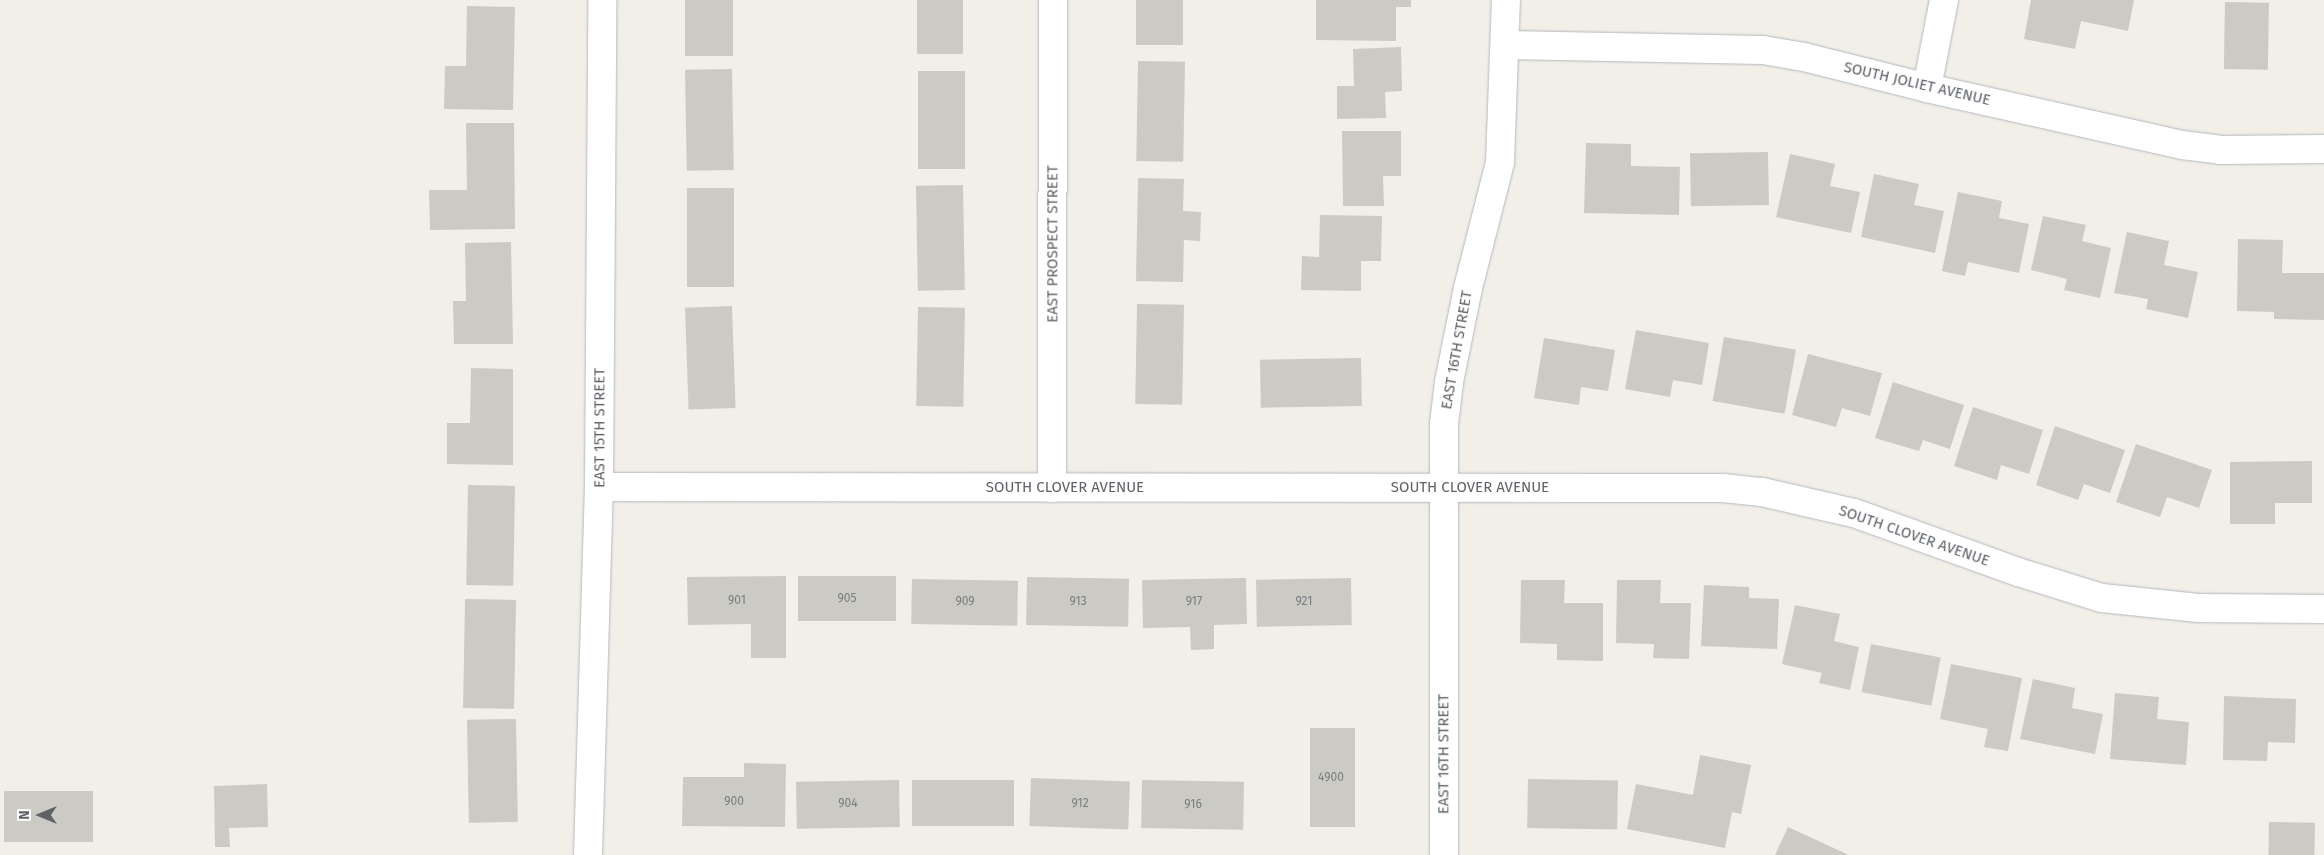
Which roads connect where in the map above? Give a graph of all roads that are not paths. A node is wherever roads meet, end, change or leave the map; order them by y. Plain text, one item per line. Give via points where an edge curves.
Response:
1 (602, 0) edge
2 (1053, 0) edge
3 (1506, 0) edge
4 (1944, 0) edge
5 (1507, 45) junction
6 (1927, 88) junction
7 (2324, 150) edge
8 (599, 487) junction
9 (1052, 488) junction
10 (1443, 488) junction
11 (2324, 609) edge
12 (588, 855) edge
13 (1444, 855) edge

1 - 8 street, EAST 15TH STREET
2 - 9 street, EAST PROSPECT STREET
3 - 5 street, EAST 16TH STREET
4 - 6 street
5 - 6 street, SOUTH JOLIET AVENUE via 1763,50
5 - 10 street, EAST 16TH STREET via 1500,162 1449,382
6 - 7 street, SOUTH JOLIET AVENUE via 2182,145 2220,150
8 - 9 street, SOUTH CLOVER AVENUE
8 - 12 street, EAST 15TH STREET
9 - 10 street, SOUTH CLOVER AVENUE
10 - 11 street, SOUTH CLOVER AVENUE via 1723,488 1762,492 1854,513 2018,572 2102,598 2198,608
10 - 13 street, EAST 16TH STREET

